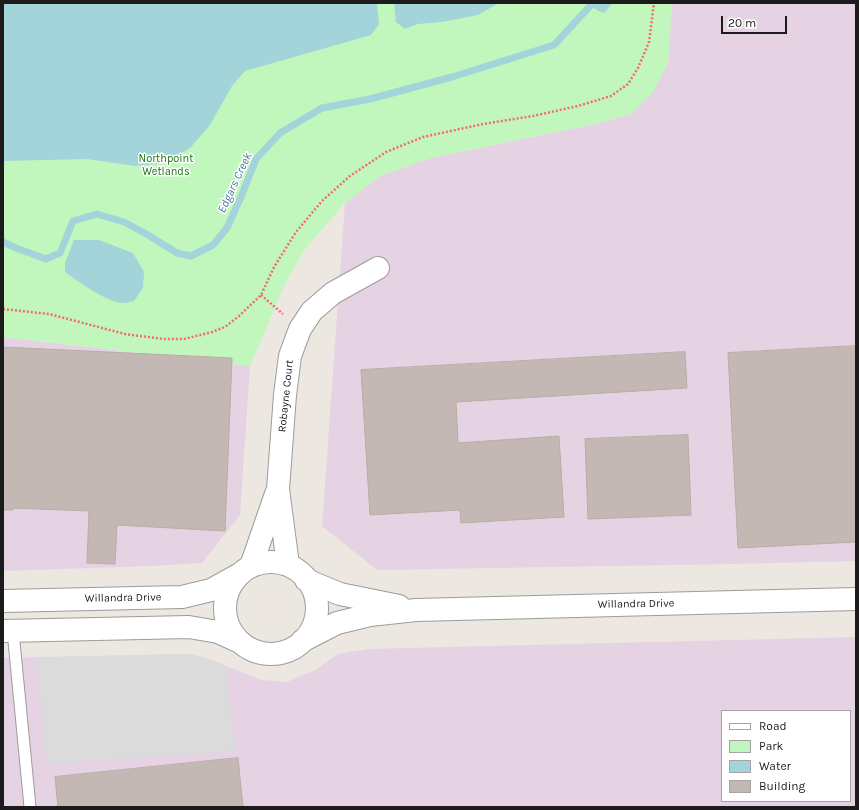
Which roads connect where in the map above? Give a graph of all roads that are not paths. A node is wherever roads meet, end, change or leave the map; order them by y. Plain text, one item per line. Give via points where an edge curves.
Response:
1 (378, 268) dead end
2 (278, 489) junction
3 (288, 565) junction
4 (245, 571) junction
5 (306, 580) junction
6 (856, 599) edge
7 (3, 601) edge
8 (416, 610) junction
9 (8, 631) edge
10 (240, 642) junction
11 (302, 642) junction
12 (30, 807) edge

1 - 2 street, Robayne Court via 333,293 312,311 300,330 290,356
2 - 3 street, Robayne Court
2 - 4 street
3 - 4 street via 270,562
3 - 5 street
4 - 7 street, Willandra Drive via 211,590 182,597
4 - 10 street via 229,587 225,602 225,617 230,630
5 - 8 street, Willandra Drive via 340,594
5 - 11 street via 313,591 316,605 311,631
6 - 8 street, Willandra Drive
8 - 11 street, Willandra Drive via 370,615 337,623
9 - 10 street via 189,627 218,632
9 - 12 lane
10 - 11 street via 251,650 264,654 278,654

